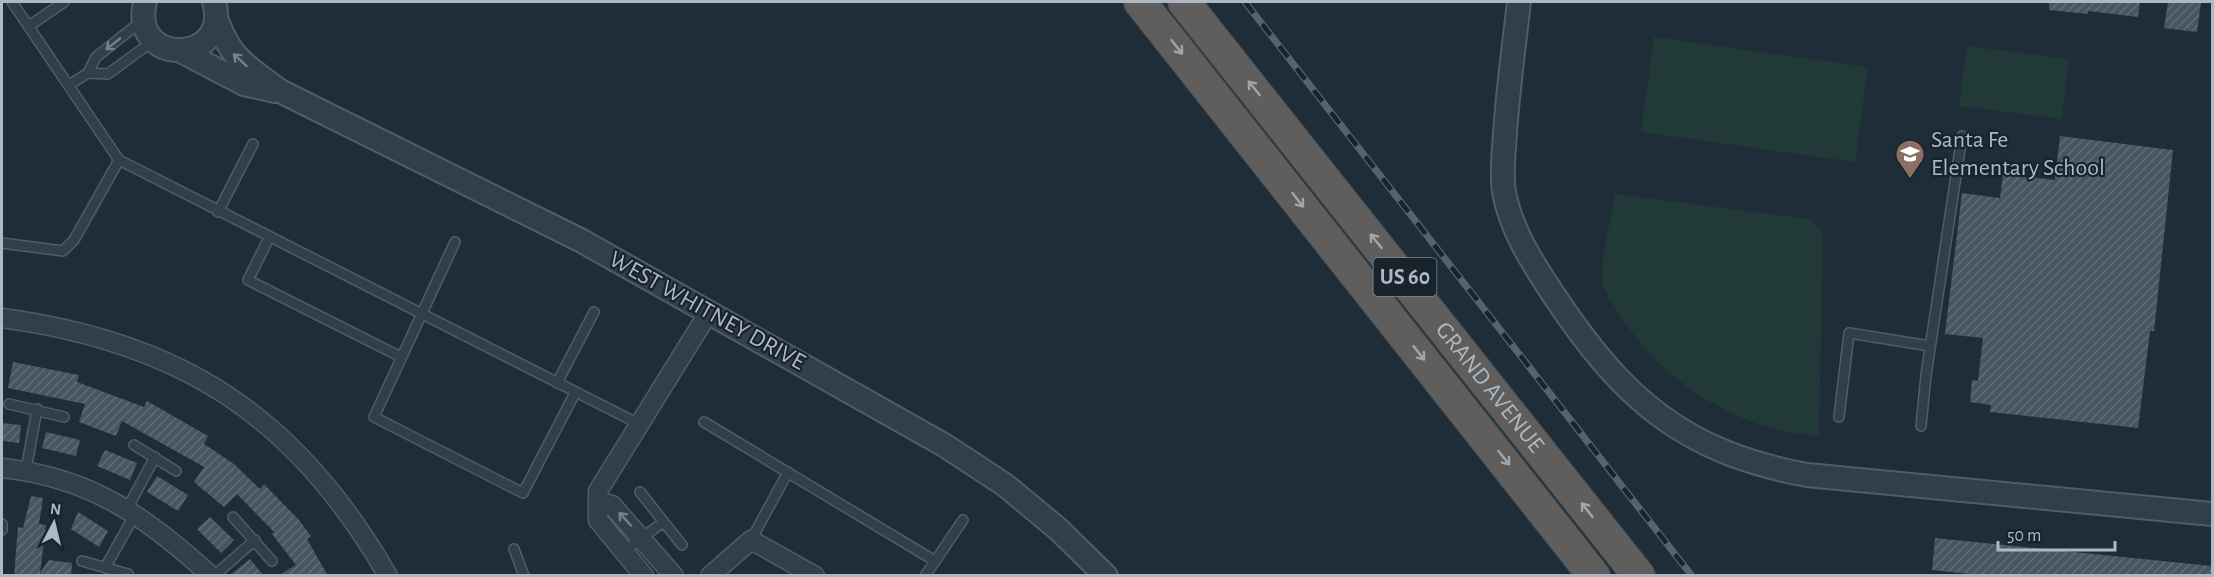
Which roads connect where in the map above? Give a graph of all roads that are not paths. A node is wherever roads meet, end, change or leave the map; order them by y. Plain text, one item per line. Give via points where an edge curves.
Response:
1 (12, 2) edge
2 (64, 2) edge
3 (1140, 2) edge
4 (1184, 2) edge
5 (1519, 2) edge
6 (144, 6) edge
7 (217, 8) edge
8 (29, 26) junction
9 (154, 40) junction
10 (181, 51) junction
11 (88, 74) junction
12 (69, 85) junction
13 (280, 92) junction
14 (1962, 136) dead end
15 (253, 144) dead end
16 (119, 160) junction
17 (218, 212) junction
18 (269, 238) junction
19 (455, 242) dead end
20 (2, 243) edge
21 (594, 312) dead end
22 (709, 312) junction
23 (420, 315) junction
24 (2, 318) edge
25 (1930, 346) junction
26 (401, 357) junction
27 (557, 383) junction
28 (575, 393) junction
29 (9, 404) dead end
30 (37, 410) junction
31 (64, 417) dead end
32 (1839, 417) dead end
33 (704, 422) dead end
34 (639, 424) junction
35 (1921, 426) dead end
36 (134, 445) dead end
37 (155, 457) junction
38 (2, 468) edge
39 (26, 470) junction
40 (176, 471) dead end
41 (788, 472) junction
42 (640, 492) dead end
43 (599, 501) junction
44 (131, 511) junction
45 (2212, 514) edge
46 (233, 517) dead end
47 (963, 520) dead end
48 (662, 523) junction
49 (2, 524) edge
50 (2, 530) edge
51 (642, 538) junction
52 (255, 540) junction
53 (751, 540) junction
54 (682, 545) dead end
55 (514, 549) dead end
56 (623, 552) junction
57 (82, 561) dead end
58 (272, 561) dead end
59 (935, 561) junction
60 (105, 568) junction
61 (128, 574) dead end
62 (213, 576) edge
63 (388, 576) edge
64 (524, 576) edge
65 (644, 576) edge
66 (674, 576) edge
67 (710, 576) edge
68 (815, 576) edge
69 (925, 576) edge
70 (1106, 576) edge
71 (1594, 576) edge
72 (1639, 576) edge

1 - 8 lane
2 - 8 lane
3 -> 71 highway, GRAND AVENUE / US 60
72 -> 4 highway, GRAND AVENUE / US 60
5 - 45 street via 1508,90 1503,189 1514,226 1542,277 1582,335 1622,383 1661,418 1711,447 1761,466 1807,475
6 - 9 street
6 -> 11 lane via 96,57
7 - 10 street, WEST WHITNEY DRIVE via 214,28 201,45
13 -> 7 street, WEST WHITNEY DRIVE via 230,50
8 - 12 lane
9 - 10 street, WEST WHITNEY DRIVE via 169,50
9 - 11 lane via 108,74
10 - 13 street, WEST WHITNEY DRIVE via 244,84
11 - 12 lane
12 - 16 lane
13 - 22 street, WEST WHITNEY DRIVE via 582,241
14 - 25 lane
15 - 17 lane
16 - 17 lane
16 - 20 lane via 74,240 63,251
17 - 18 lane
18 - 23 lane
18 - 26 lane via 248,280
19 - 23 lane
21 - 27 lane
22 - 34 street
22 - 70 street, WEST WHITNEY DRIVE via 977,465 1058,528
23 - 26 lane
23 - 27 lane
24 - 63 street via 80,332 134,347 186,371 249,410 300,457 345,507
25 - 32 lane via 1849,333
25 - 35 lane
26 - 28 lane via 374,417 523,493
27 - 28 lane
28 - 34 lane
29 - 30 lane
30 - 31 lane
30 - 39 lane
33 - 41 lane
34 - 43 street via 598,491
36 - 37 lane
37 - 40 lane
37 - 44 lane
38 - 39 street
39 - 44 street via 97,492
41 - 53 lane
41 - 59 lane
42 - 48 lane
51 -> 43 street via 612,505
43 - 56 street via 598,520
44 - 60 lane
44 - 62 street
46 - 52 lane
47 - 59 lane
48 - 51 lane
48 - 54 lane
49 - 50 lane
51 - 56 lane
51 - 66 street
52 - 58 lane
52 - 62 lane
53 - 67 street
53 - 68 street
55 - 64 lane
56 - 65 street
57 - 60 lane
59 - 69 lane
60 - 61 lane

